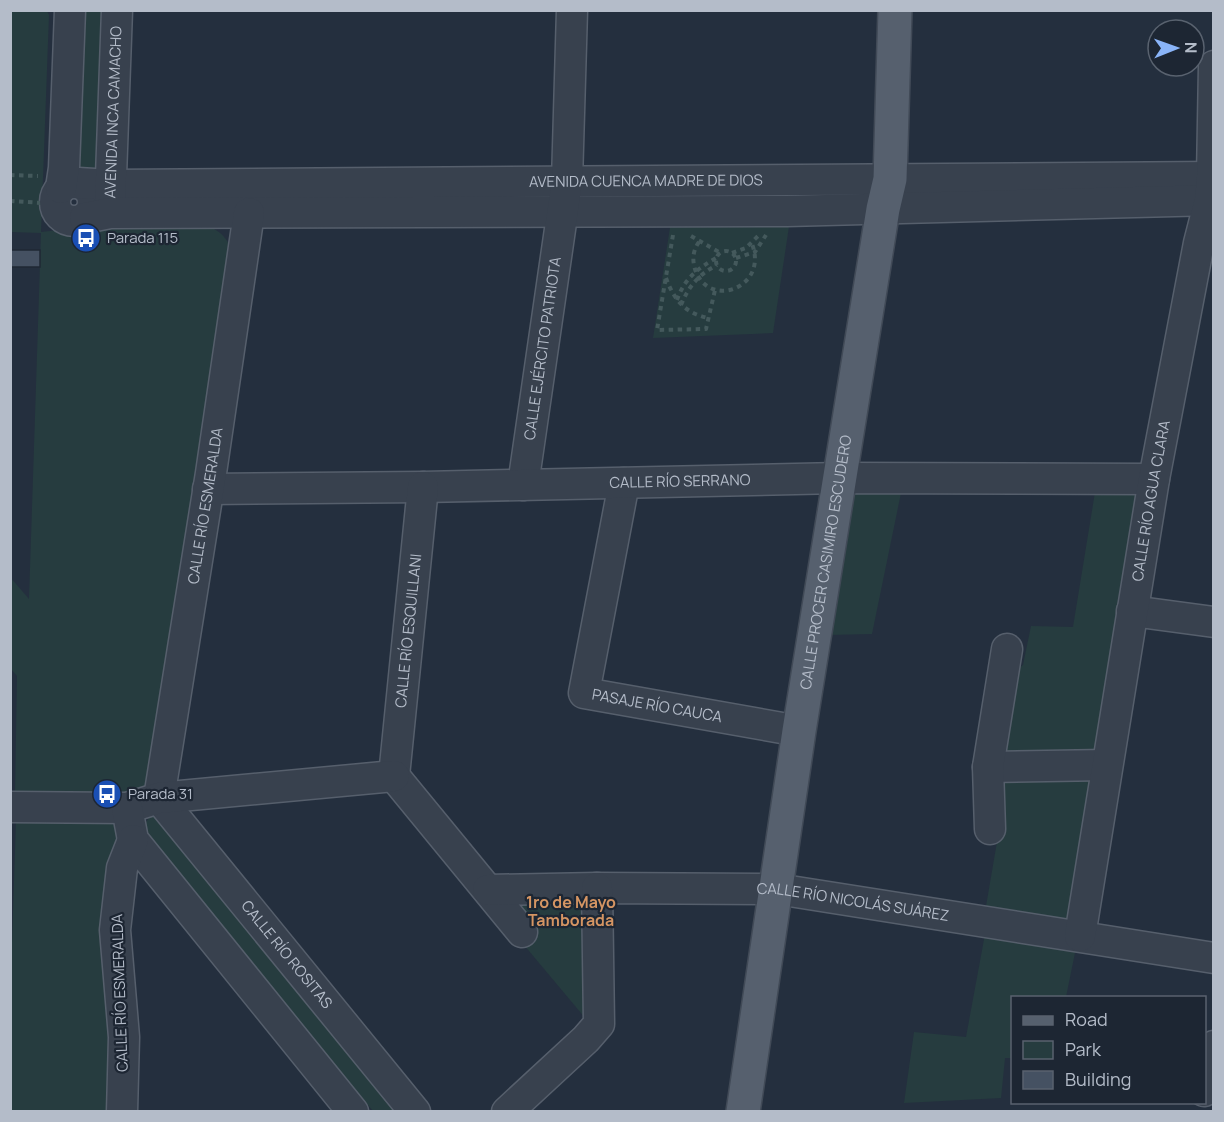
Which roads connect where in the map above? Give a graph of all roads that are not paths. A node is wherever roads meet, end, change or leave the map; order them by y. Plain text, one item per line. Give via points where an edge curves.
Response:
1 (70, 10) edge
2 (117, 10) edge
3 (572, 10) edge
4 (895, 10) edge
5 (1214, 66) edge
6 (567, 182) junction
7 (1212, 189) edge
8 (65, 192) junction
9 (886, 194) junction
10 (102, 205) junction
11 (564, 211) junction
12 (249, 213) junction
13 (1206, 244) edge
14 (840, 478) junction
15 (1154, 478) junction
16 (624, 483) junction
17 (523, 485) junction
18 (423, 487) junction
19 (208, 489) junction
20 (1132, 611) junction
21 (1214, 622) edge
22 (1007, 649) dead end
23 (799, 731) junction
24 (1107, 765) junction
25 (988, 767) junction
26 (394, 776) junction
27 (159, 798) junction
28 (10, 807) edge
29 (127, 808) junction
30 (990, 829) dead end
31 (132, 840) junction
32 (597, 888) junction
33 (777, 889) junction
34 (488, 890) junction
35 (522, 932) dead end
36 (1080, 936) junction
37 (1214, 958) edge
38 (1214, 1046) edge
39 (1206, 1082) edge
40 (122, 1112) edge
41 (352, 1112) edge
42 (415, 1112) edge
43 (507, 1112) edge
44 (742, 1112) edge

1 - 8 street
2 - 10 street, AVENIDA INCA CAMACHO
3 - 6 street
4 - 9 main road, CALLE PROCER CASIMIRO ESCUDERO
5 - 7 street, CALLE RÍO AGUA CLARA
6 - 9 street, AVENIDA CUENCA MADRE DE DIOS
6 - 10 street, AVENIDA CUENCA MADRE DE DIOS
6 - 11 street, CALLE EJÉRCITO PATRIOTA
7 - 9 street, AVENIDA CUENCA MADRE DE DIOS
7 - 13 street, CALLE RÍO AGUA CLARA
8 - 10 street, AVENIDA CUENCA MADRE DE DIOS
8 - 10 street via 59,214 63,219 74,222
9 - 11 street, AVENIDA CUENCA MADRE DE DIOS
9 - 14 main road, CALLE PROCER CASIMIRO ESCUDERO
10 - 12 street, AVENIDA CUENCA MADRE DE DIOS
11 - 12 street, AVENIDA CUENCA MADRE DE DIOS
11 - 17 street, CALLE EJÉRCITO PATRIOTA
12 - 19 street, CALLE RÍO ESMERALDA
13 - 15 street, CALLE RÍO AGUA CLARA
14 - 15 street, CALLE RÍO SERRANO
14 - 16 street, CALLE RÍO SERRANO
14 - 23 main road, CALLE PROCER CASIMIRO ESCUDERO
15 - 20 street, CALLE RÍO AGUA CLARA
16 - 17 street, CALLE RÍO SERRANO
16 - 23 street, PASAJE RÍO CAUCA via 584,693
17 - 18 street, CALLE RÍO SERRANO
18 - 19 street, CALLE RÍO SERRANO
18 - 26 street, CALLE RÍO ESQUILLANI
19 - 27 street, CALLE RÍO ESMERALDA
20 - 21 street
20 - 24 street, CALLE RÍO AGUA CLARA
22 - 25 street
23 - 33 main road, CALLE PROCER CASIMIRO ESCUDERO
24 - 25 street
24 - 36 street, CALLE RÍO AGUA CLARA
25 - 30 street
26 - 27 street
26 - 34 street
27 - 29 street
27 - 42 street, CALLE RÍO ROSITAS
28 - 29 street
29 - 31 street
31 - 40 street, CALLE RÍO ESMERALDA via 122,868 116,930 124,1036
31 - 41 street
32 - 33 street, CALLE RÍO NICOLÁS SUÁREZ
32 - 34 street, CALLE RÍO NICOLÁS SUÁREZ
32 - 43 street via 599,1024
33 - 36 street, CALLE RÍO NICOLÁS SUÁREZ
33 - 44 main road, CALLE PROCER CASIMIRO ESCUDERO
34 - 35 street
36 - 37 street, CALLE RÍO NICOLÁS SUÁREZ
38 - 39 street

